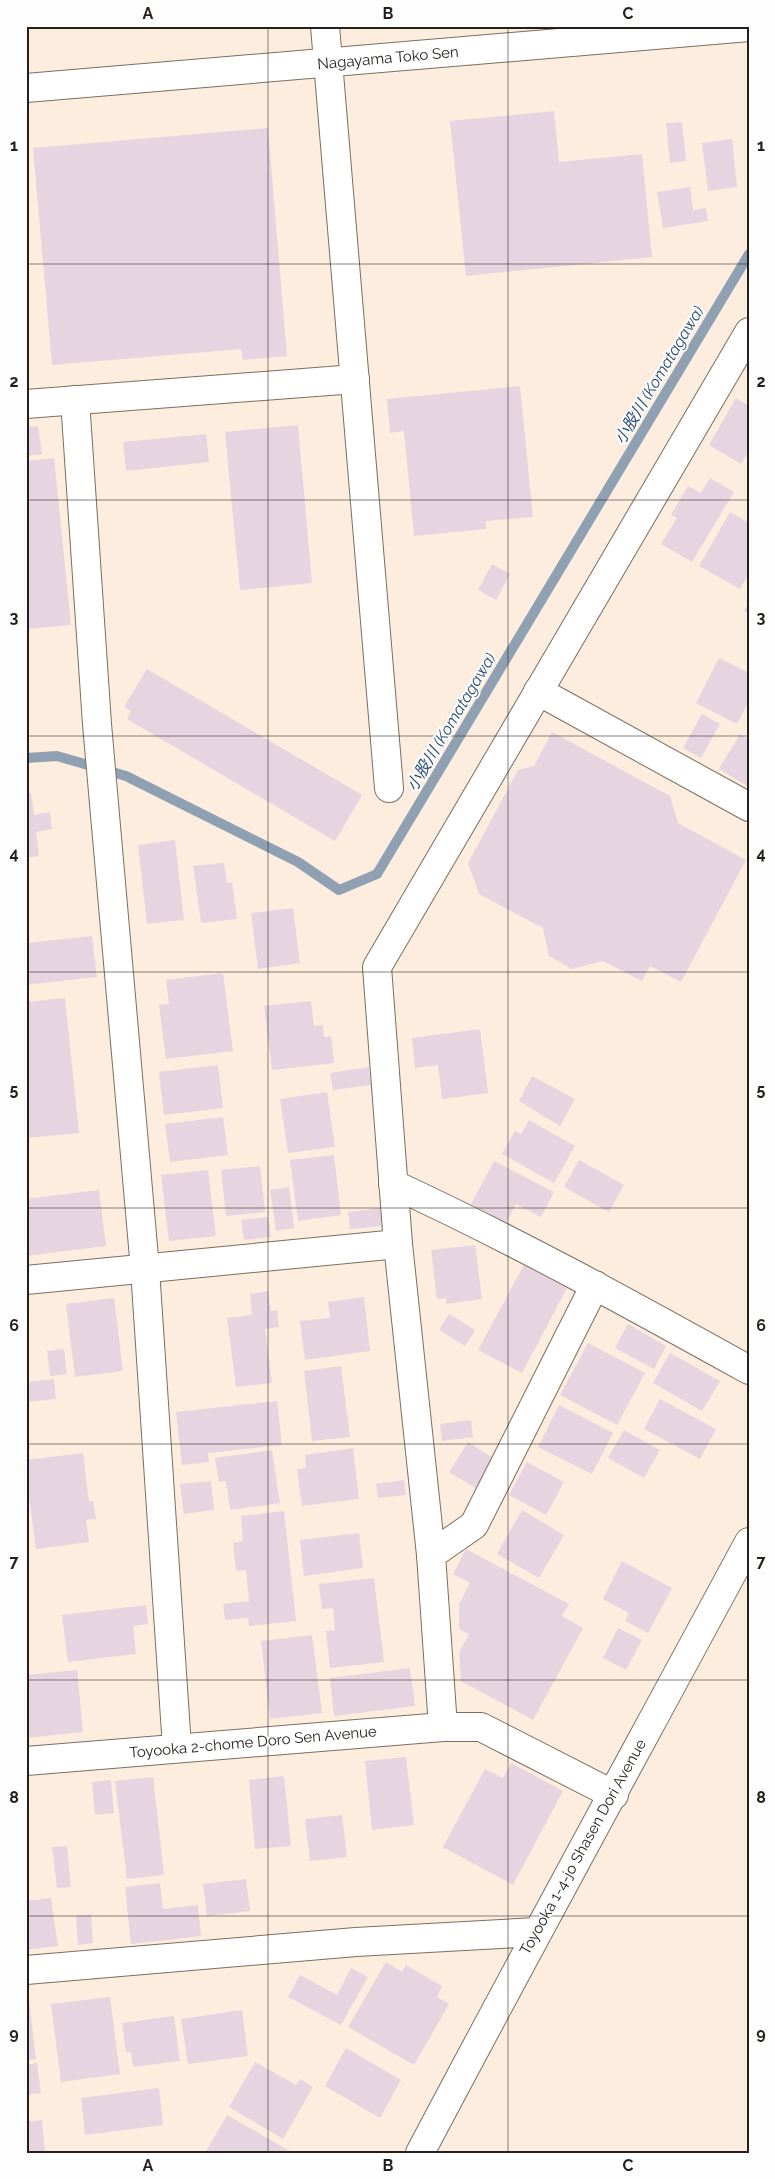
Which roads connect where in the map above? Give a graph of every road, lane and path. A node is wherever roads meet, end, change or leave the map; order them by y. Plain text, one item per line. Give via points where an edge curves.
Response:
1 (325, 26) edge
2 (749, 27) edge
3 (328, 64) junction
4 (26, 88) edge
5 (749, 332) edge
6 (355, 379) junction
7 (75, 400) junction
8 (26, 404) edge
9 (538, 691) junction
10 (389, 788) dead end
11 (749, 807) edge
12 (393, 1184) junction
13 (398, 1244) junction
14 (145, 1269) junction
15 (26, 1280) edge
16 (595, 1285) junction
17 (749, 1370) edge
18 (749, 1542) edge
19 (431, 1555) junction
20 (443, 1726) junction
21 (177, 1748) junction
22 (26, 1761) edge
23 (614, 1795) junction
24 (536, 1932) junction
25 (26, 1970) edge
26 (420, 2153) edge

1 - 3 street
2 - 3 street, Nagayama Toko Sen
3 - 4 street, Nagayama Toko Sen
3 - 6 street
5 - 9 street
6 - 7 street
6 - 10 street
7 - 8 street
7 - 14 street via 97,724
9 - 11 street
9 - 12 street via 377,967
12 - 13 street
12 - 16 street
13 - 14 street
13 - 19 street
14 - 15 street
14 - 21 street
16 - 17 street
16 - 19 street via 474,1525
18 - 23 street, Toyooka 1-4-jo Shasen Dori Avenue
19 - 20 street
20 - 21 street, Toyooka 2-chome Doro Sen Avenue
20 - 23 street, Toyooka 2-chome Doro Sen Avenue via 481,1726
21 - 22 street, Toyooka 2-chome Doro Sen Avenue
23 - 24 street, Toyooka 1-4-jo Shasen Dori Avenue
24 - 25 street via 356,1942
24 - 26 street, Toyooka 1-4-jo Shasen Dori Avenue

